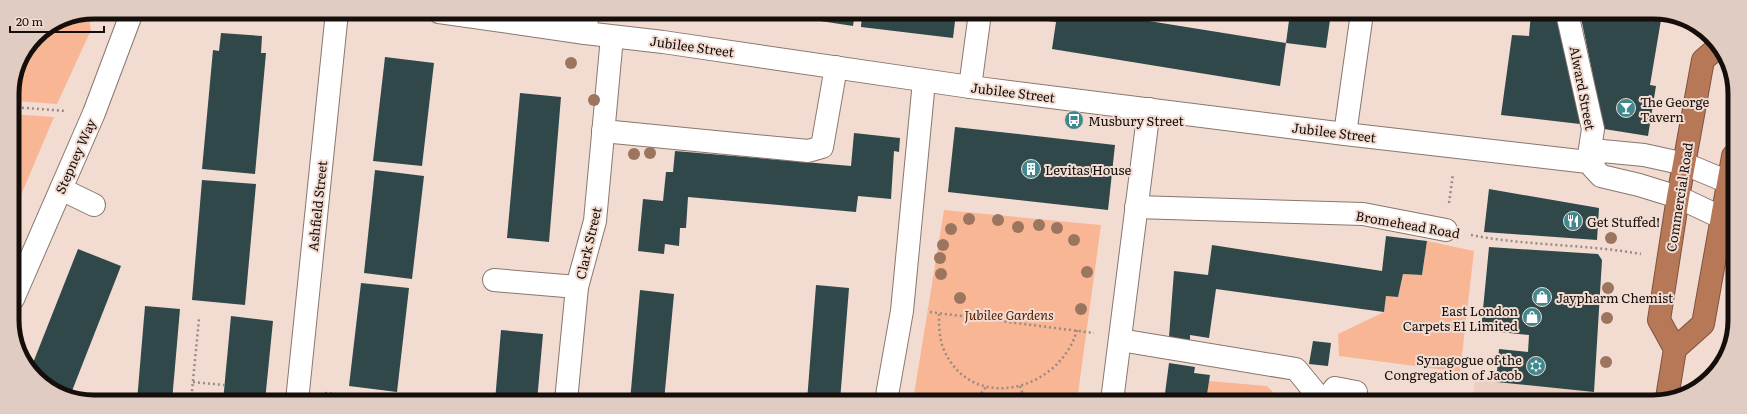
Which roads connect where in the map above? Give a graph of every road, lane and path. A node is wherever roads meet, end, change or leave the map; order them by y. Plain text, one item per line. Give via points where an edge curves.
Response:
1 (129, 19) edge
2 (336, 19) edge
3 (533, 19) edge
4 (979, 19) edge
5 (1361, 19) edge
6 (1568, 19) edge
7 (587, 23) edge
8 (612, 37) junction
9 (1714, 51) edge
10 (836, 67) junction
11 (924, 81) junction
12 (970, 87) junction
13 (19, 108) edge
14 (1149, 109) junction
15 (94, 113) junction
16 (603, 131) junction
17 (1345, 134) junction
18 (1457, 146) junction
19 (1588, 162) junction
20 (1685, 164) junction
21 (1728, 181) edge
22 (61, 189) junction
23 (1678, 197) junction
24 (94, 205) dead end
25 (1136, 207) junction
26 (1727, 220) edge
27 (1446, 230) junction
28 (1646, 255) dead end
29 (494, 280) dead end
30 (19, 285) edge
31 (577, 287) junction
32 (928, 312) dead end
33 (938, 314) junction
34 (983, 314) dead end
35 (199, 319) dead end
36 (982, 319) junction
37 (1077, 330) junction
38 (1087, 331) dead end
39 (1120, 340) junction
40 (1675, 350) junction
41 (193, 382) junction
42 (224, 385) dead end
43 (1020, 386) junction
44 (986, 387) junction
45 (1356, 392) dead end
46 (1668, 393) edge
47 (192, 395) edge
48 (297, 395) edge
49 (567, 395) edge
50 (887, 395) edge
51 (980, 395) edge
52 (1023, 395) edge
53 (1113, 395) edge
54 (1318, 395) edge
55 (1330, 395) edge

1 - 15 street, Stepney Way
2 - 48 street, Ashfield Street
3 - 7 street, Jubilee Street
4 - 12 street
5 - 17 street
6 - 19 street, Alward Street via 1593,129
7 - 8 street, Jubilee Street
8 - 10 street, Jubilee Street
8 - 16 street, Clark Street
9 - 20 highway, Commercial Road via 1703,60
10 - 11 street, Jubilee Street
10 - 16 street via 822,147 808,151
11 - 12 street, Jubilee Street
11 - 50 street via 902,311
12 - 14 street, Jubilee Street
13 - 15 path
14 - 17 street, Jubilee Street
14 - 25 street
15 - 22 street, Stepney Way
16 - 31 street, Clark Street via 595,221
17 - 18 street, Jubilee Street
18 - 19 street, Jubilee Street
18 - 27 path
19 - 20 street via 1602,151 1644,155
19 - 23 street via 1601,176
20 - 21 street
20 - 23 highway, Commercial Road
22 - 24 street
22 - 30 street, Stepney Way
23 - 26 street
23 - 40 highway, Commercial Road via 1659,320
25 - 27 street, Bromehead Road via 1363,214
25 - 39 street
26 - 40 highway via 1704,324
27 - 28 path, Bromehead Road via 1490,239 1602,248
29 - 31 street
31 - 49 street, Clark Street
32 - 33 path
33 - 36 path
33 - 44 path via 943,349 952,365 961,375
34 - 36 path
35 - 41 path
36 - 37 path
37 - 38 path
37 - 43 path via 1069,349 1058,364 1044,376
39 - 53 street
39 - 54 street via 1296,369
40 - 46 highway
41 - 42 path
41 - 47 path
43 - 44 path
43 - 52 path
44 - 51 path
45 - 55 street via 1335,388

